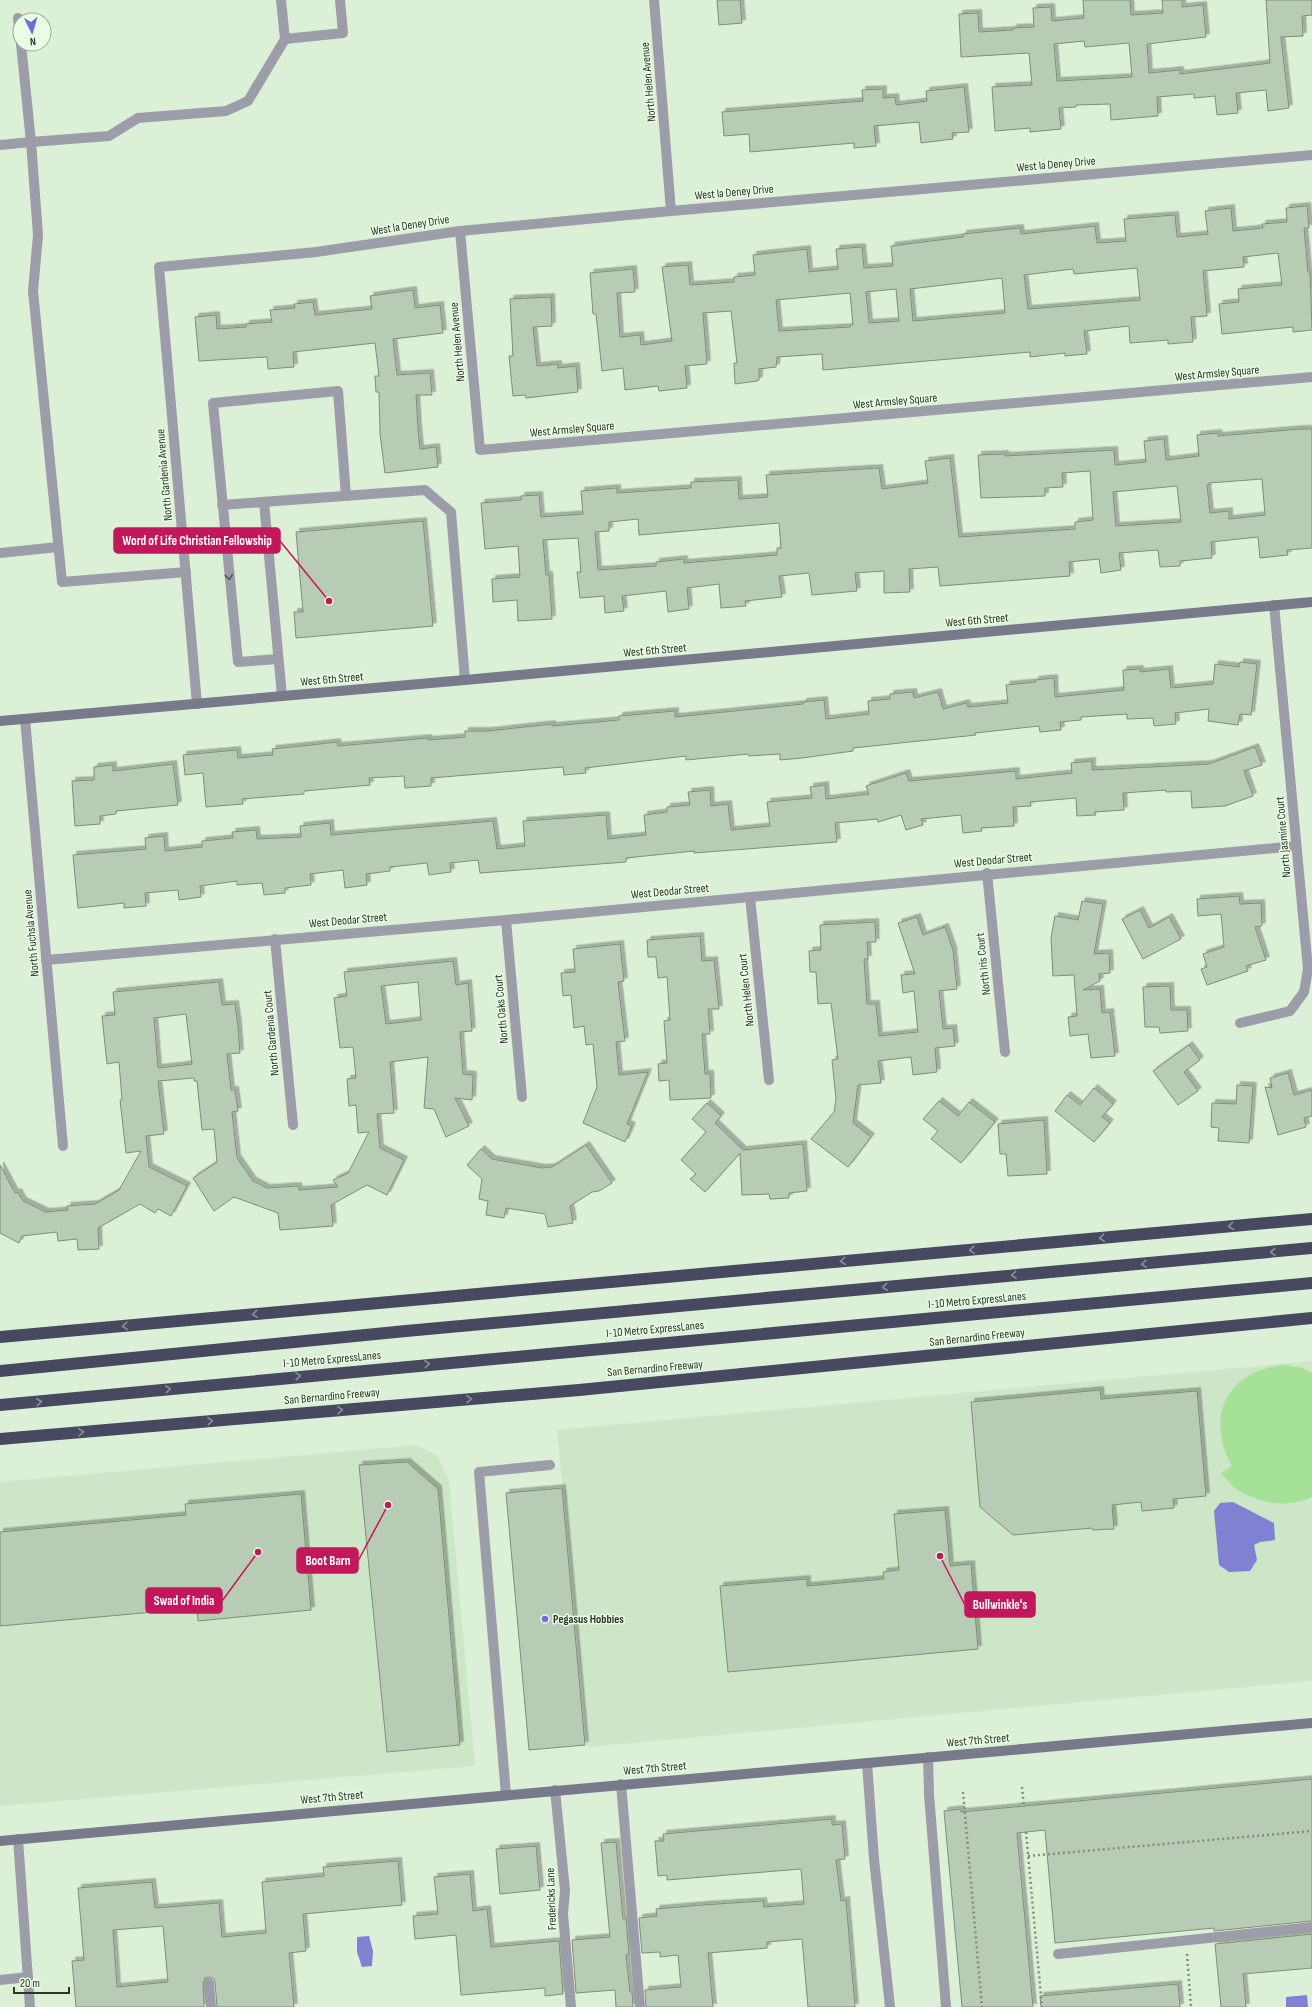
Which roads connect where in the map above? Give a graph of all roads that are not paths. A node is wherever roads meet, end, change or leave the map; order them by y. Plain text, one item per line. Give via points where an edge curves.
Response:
1 (281, 0) edge
2 (340, 0) edge
3 (654, 0) edge
4 (285, 39) junction
5 (22, 52) edge
6 (31, 142) junction
7 (0, 145) edge
8 (1312, 155) edge
9 (672, 211) junction
10 (460, 231) junction
11 (159, 267) joint
12 (1312, 377) edge
13 (480, 450) joint
14 (346, 496) junction
15 (264, 502) junction
16 (222, 505) junction
17 (225, 538) junction
18 (183, 543) junction
19 (58, 547) junction
20 (0, 553) edge
21 (186, 572) junction
22 (1312, 602) edge
23 (1274, 605) junction
24 (278, 659) junction
25 (466, 680) junction
26 (282, 696) junction
27 (197, 704) junction
28 (25, 719) junction
29 (0, 721) edge
30 (1296, 846) junction
31 (987, 873) junction
32 (750, 897) junction
33 (506, 920) junction
34 (275, 939) junction
35 (46, 960) junction
36 (1240, 1023) dead end
37 (1005, 1052) dead end
38 (769, 1080) dead end
39 (522, 1097) dead end
40 (293, 1125) dead end
41 (63, 1146) dead end
42 (1312, 1219) edge
43 (1312, 1248) edge
44 (1312, 1283) edge
45 (1312, 1318) edge
46 (0, 1337) edge
47 (0, 1371) edge
48 (0, 1405) edge
49 (0, 1439) edge
50 (550, 1465) dead end
51 (1312, 1723) edge
52 (928, 1757) junction
53 (867, 1762) junction
54 (621, 1784) junction
55 (555, 1790) junction
56 (506, 1795) junction
57 (18, 1839) junction
58 (0, 1841) edge
59 (1312, 1927) edge
60 (1058, 1954) dead end
61 (28, 1978) junction
62 (0, 1980) edge
63 (209, 1983) dead end
64 (30, 2007) edge
65 (211, 2007) edge
66 (571, 2007) edge
67 (640, 2007) edge
68 (890, 2007) edge
69 (946, 2007) edge

1 - 4 street
2 - 4 street via 343,33
3 - 9 street, North Helen Avenue
4 - 6 street via 248,101 226,111 138,118 109,136
5 - 6 street
6 - 7 street
6 - 19 street via 38,235 33,291
8 - 9 street, West la Deney Drive
9 - 10 street, West la Deney Drive
10 - 11 street, West la Deney Drive via 316,252
10 - 13 street, North Helen Avenue
11 - 18 street, North Gardenia Avenue
12 - 13 street, West Armsley Square
14 - 15 street
14 - 16 street via 338,391 213,403
14 - 25 street via 425,490 451,512
15 - 16 street
15 - 24 street
16 - 17 street
17 - 18 street
17 -> 24 street via 238,662
18 - 21 street, North Gardenia Avenue
19 - 20 street
19 - 21 street via 62,582
21 - 27 street, North Gardenia Avenue
22 - 23 street, West 6th Street
23 - 25 street, West 6th Street
23 - 30 street, North Jasmine Court
24 - 26 street
25 - 26 street, West 6th Street
26 - 27 street, West 6th Street
27 - 28 street, West 6th Street
28 - 29 street, West 6th Street
28 - 35 street, North Fuchsia Avenue
30 - 31 street, West Deodar Street
30 - 36 street, North Jasmine Court via 1308,969 1304,992 1290,1011
31 - 32 street, West Deodar Street
31 - 37 street, North Iris Court
32 - 33 street, West Deodar Street
32 - 38 street, North Helen Court
33 - 34 street, West Deodar Street
33 - 39 street, North Oaks Court
34 - 35 street, West Deodar Street
34 - 40 street, North Gardenia Court
35 - 41 street, North Fuchsia Avenue
42 -> 46 highway
43 -> 47 highway, I-10 Metro ExpressLanes
48 -> 44 highway, I-10 Metro ExpressLanes
49 -> 45 highway, San Bernardino Freeway via 579,1390
50 - 56 street via 479,1472
51 - 52 street, West 7th Street
52 - 53 street, West 7th Street
52 - 69 street
53 - 54 street, West 7th Street
53 - 68 street via 874,1858
54 - 55 street, West 7th Street
54 - 67 street
55 - 56 street, West 7th Street
55 - 66 street, Fredericks Lane via 565,1890 563,1914
56 - 57 street, West 7th Street
57 - 58 street, West 7th Street
57 - 61 street
59 - 60 street
61 - 62 street
61 - 64 street
63 - 65 street

